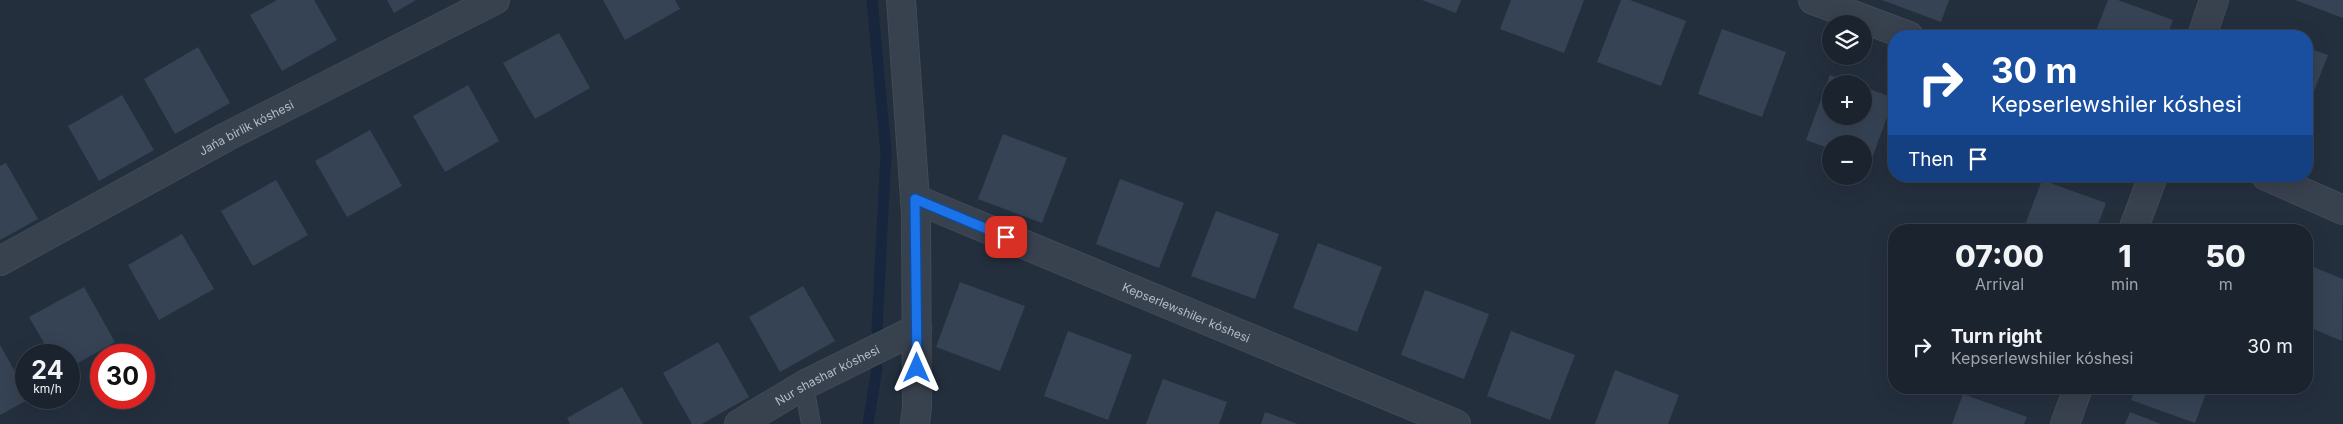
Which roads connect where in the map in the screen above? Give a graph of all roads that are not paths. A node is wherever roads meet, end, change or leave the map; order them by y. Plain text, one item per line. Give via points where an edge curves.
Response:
1 (495, 0) edge
2 (901, 0) edge
3 (1813, 0) edge
4 (2214, 0) edge
5 (1893, 30) edge
6 (2204, 30) edge
7 (2150, 182) edge
8 (2280, 182) edge
9 (915, 199) junction
10 (2343, 210) edge
11 (2136, 224) edge
12 (0, 261) edge
13 (917, 329) junction
14 (804, 385) junction
15 (2076, 394) edge
16 (739, 424) edge
17 (811, 424) edge
18 (914, 424) edge
19 (1456, 424) edge
20 (2065, 424) edge

1 - 12 street, Jańa birlik kóshesi via 226,137
2 - 9 street
3 - 5 street
4 - 6 street
7 - 11 street
8 - 10 street
9 - 13 street
9 - 19 street, Kepserlewshiler kóshesi
13 - 14 street, Nur shashar kóshesi
13 - 18 street
14 - 16 street, Nur shashar kóshesi
14 - 17 lane
15 - 20 street

